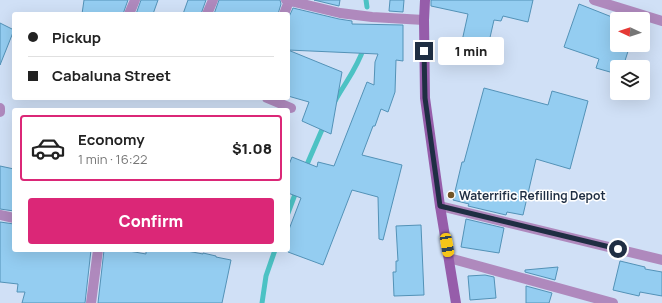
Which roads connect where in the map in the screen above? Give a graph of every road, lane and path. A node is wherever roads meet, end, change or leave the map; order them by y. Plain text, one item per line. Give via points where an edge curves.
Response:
1 (135, 0) edge
2 (213, 0) edge
3 (288, 0) edge
4 (425, 0) edge
5 (594, 0) edge
6 (130, 12) edge
7 (208, 12) edge
8 (285, 12) edge
9 (424, 20) junction
10 (662, 21) edge
11 (272, 100) edge
12 (0, 108) edge
13 (291, 108) dead end
14 (0, 112) edge
15 (440, 206) junction
16 (0, 215) edge
17 (12, 218) edge
18 (98, 252) edge
19 (449, 258) junction
20 (662, 260) edge
21 (91, 303) edge
22 (456, 303) edge
23 (613, 303) edge

1 - 6 street
2 - 7 street
3 - 8 street
3 - 9 street via 319,9 360,16
4 - 9 main road
5 - 10 street
9 - 15 main road via 425,98
11 - 13 street
12 - 14 street
15 - 19 main road
15 - 20 street
16 - 17 street
18 - 21 street
19 - 22 main road
19 - 23 street

